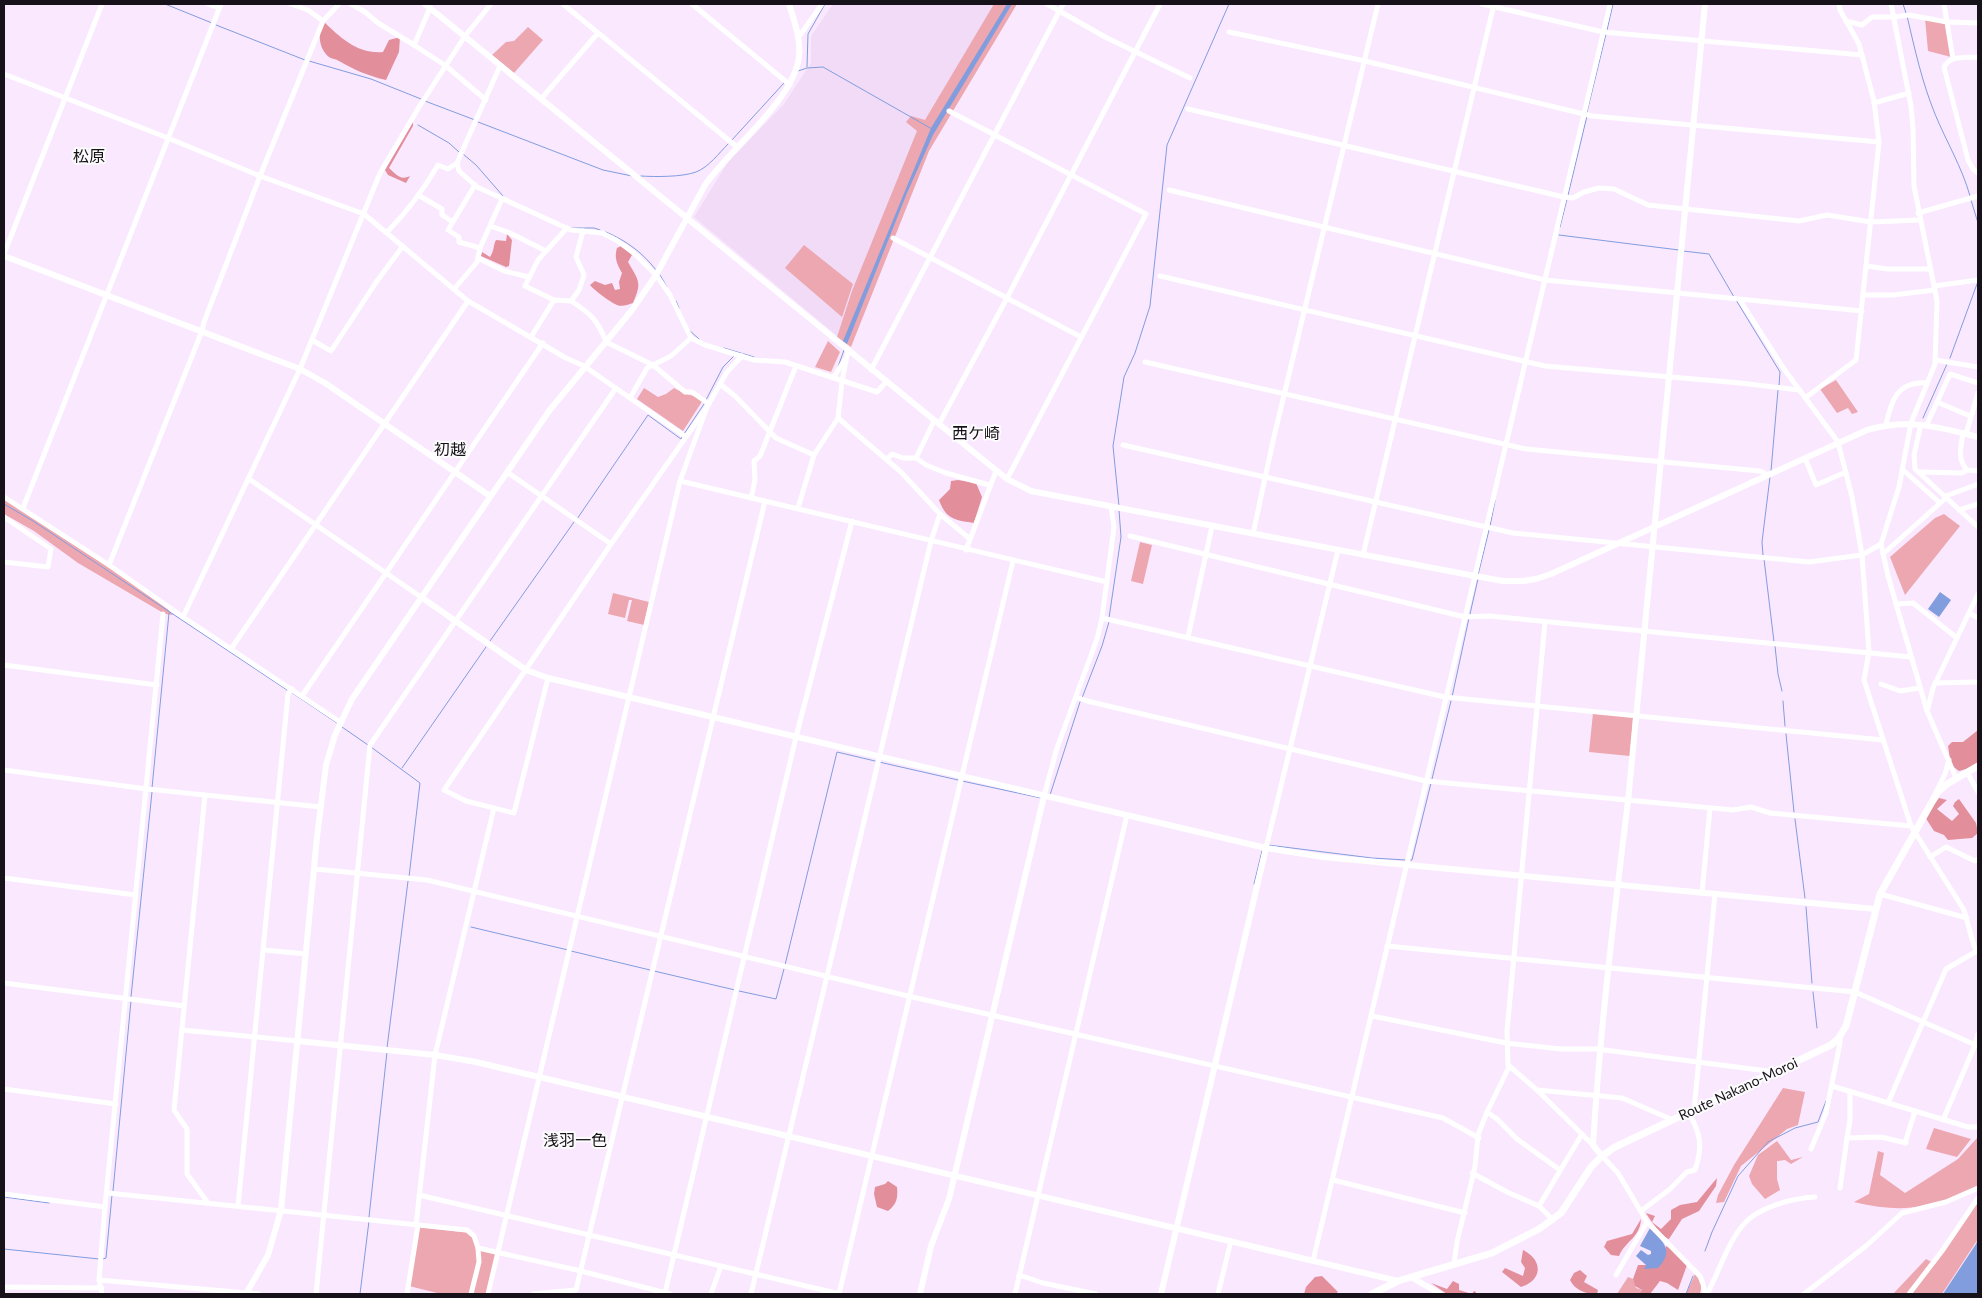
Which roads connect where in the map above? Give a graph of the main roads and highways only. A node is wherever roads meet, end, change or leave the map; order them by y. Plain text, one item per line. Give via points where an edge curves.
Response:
1 (1978, 766) edge
2 (1372, 1294) edge

1 - 2 main road, Route Nakano-Moroi via 1941,789 1912,829 1880,894 1846,1026 1831,1045 1602,1156 1591,1167 1561,1213 1511,1245 1398,1281

